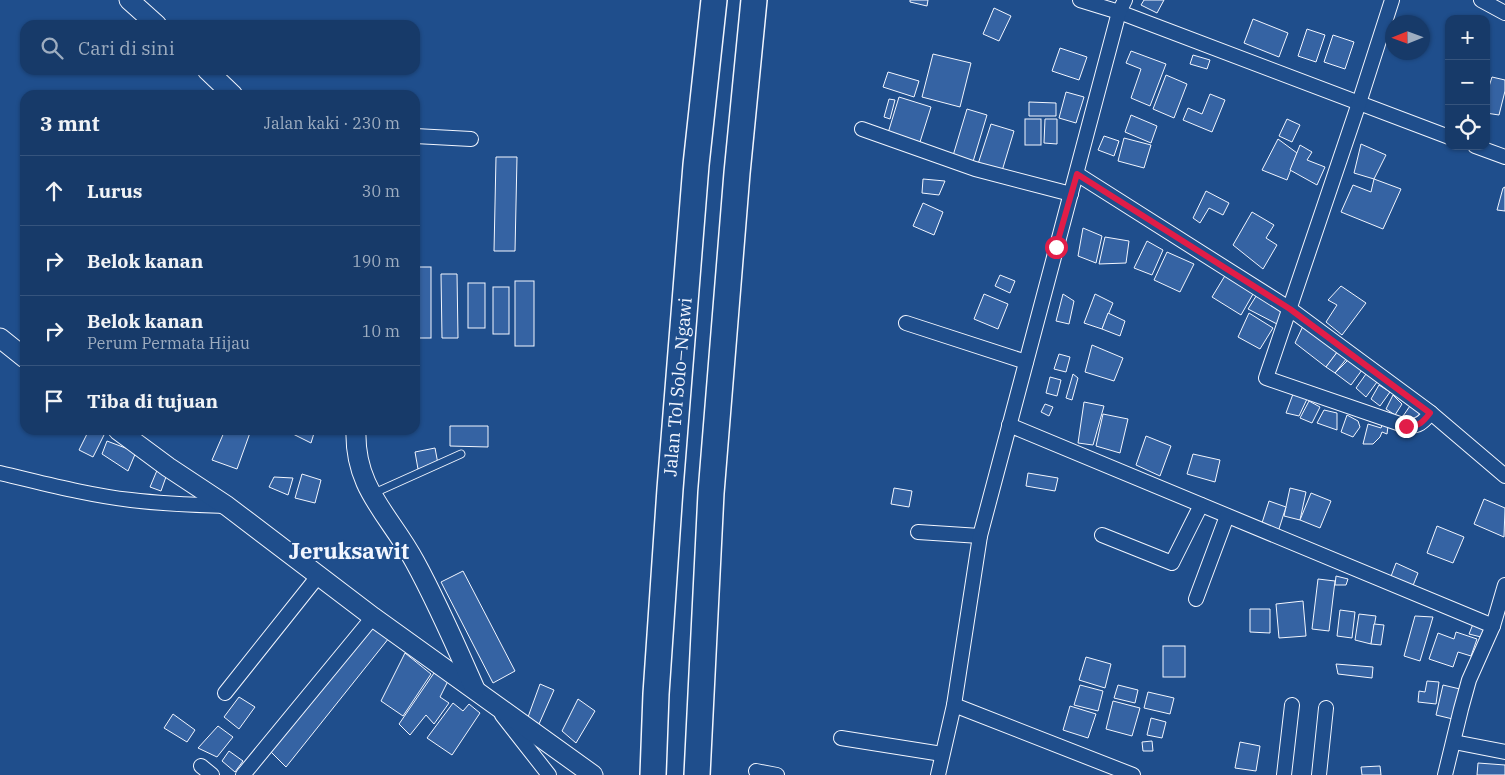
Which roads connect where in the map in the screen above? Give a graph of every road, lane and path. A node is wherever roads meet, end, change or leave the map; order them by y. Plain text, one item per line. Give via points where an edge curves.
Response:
1 (129, 0) edge
2 (714, 0) edge
3 (754, 0) edge
4 (1080, 0) edge
5 (1392, 0) edge
6 (1481, 0) edge
7 (1122, 6) edge
8 (1505, 13) edge
9 (151, 20) edge
10 (212, 75) edge
11 (228, 90) edge
12 (1359, 103) junction
13 (862, 129) dead end
14 (1445, 135) edge
15 (420, 136) edge
16 (471, 139) dead end
17 (1486, 150) edge
18 (1505, 157) edge
19 (1077, 174) junction
20 (1071, 194) junction
21 (1290, 309) junction
22 (906, 323) dead end
23 (0, 338) edge
24 (20, 354) edge
25 (1026, 362) junction
26 (1430, 413) junction
27 (1009, 425) junction
28 (125, 435) edge
29 (356, 435) edge
30 (461, 454) dead end
31 (0, 473) edge
32 (1505, 476) edge
33 (372, 494) junction
34 (1202, 505) junction
35 (227, 506) junction
36 (1227, 516) junction
37 (918, 532) dead end
38 (980, 536) junction
39 (1102, 536) dead end
40 (319, 575) junction
41 (1505, 585) edge
42 (1196, 599) dead end
43 (374, 617) junction
44 (1493, 626) junction
45 (476, 691) junction
46 (225, 693) dead end
47 (954, 705) junction
48 (1292, 705) dead end
49 (496, 706) junction
50 (1326, 708) dead end
51 (841, 738) dead end
52 (1454, 742) junction
53 (1505, 752) edge
54 (942, 754) junction
55 (201, 766) dead end
56 (756, 771) dead end
57 (212, 775) edge
58 (243, 775) edge
59 (549, 775) edge
60 (593, 775) edge
61 (653, 775) edge
62 (696, 775) edge
63 (777, 775) edge
64 (938, 775) edge
65 (1133, 775) edge
66 (1284, 775) edge
67 (1319, 775) edge
68 (1446, 775) edge

1 - 9 main road
2 - 61 highway, Jalan Tol Solo–Ngawi via 696,165 671,470
3 - 62 highway via 712,493
4 - 7 street
5 - 12 street
6 - 8 street
7 - 12 street
7 - 19 street
10 - 11 main road
12 - 14 street
12 - 21 street
13 - 20 street via 975,169
15 - 16 street
17 - 18 street
19 - 20 street
19 - 21 street
20 - 25 street
21 - 26 street
21 - 26 street via 1266,378 1406,426 1418,426
22 - 25 street
23 - 24 main road
25 - 27 street
26 - 32 street
27 - 34 street
27 - 38 street
28 - 35 main road
29 - 33 main road via 362,475
30 - 33 lane
31 - 35 street via 131,500
33 - 45 main road via 412,555 439,606
34 - 36 street
34 - 39 street via 1172,563
35 - 40 main road
36 - 42 street
36 - 44 street
37 - 38 street
38 - 47 street
40 - 43 main road
40 - 46 street
41 - 44 street
43 - 45 main road
43 - 58 street
44 - 52 street via 1469,680
45 - 49 main road
47 - 54 street
47 - 65 street
48 - 66 street
49 - 59 street
49 - 60 main road
50 - 67 street
51 - 54 street
52 - 53 street
52 - 68 street
54 - 64 street
55 - 57 street
56 - 63 street

